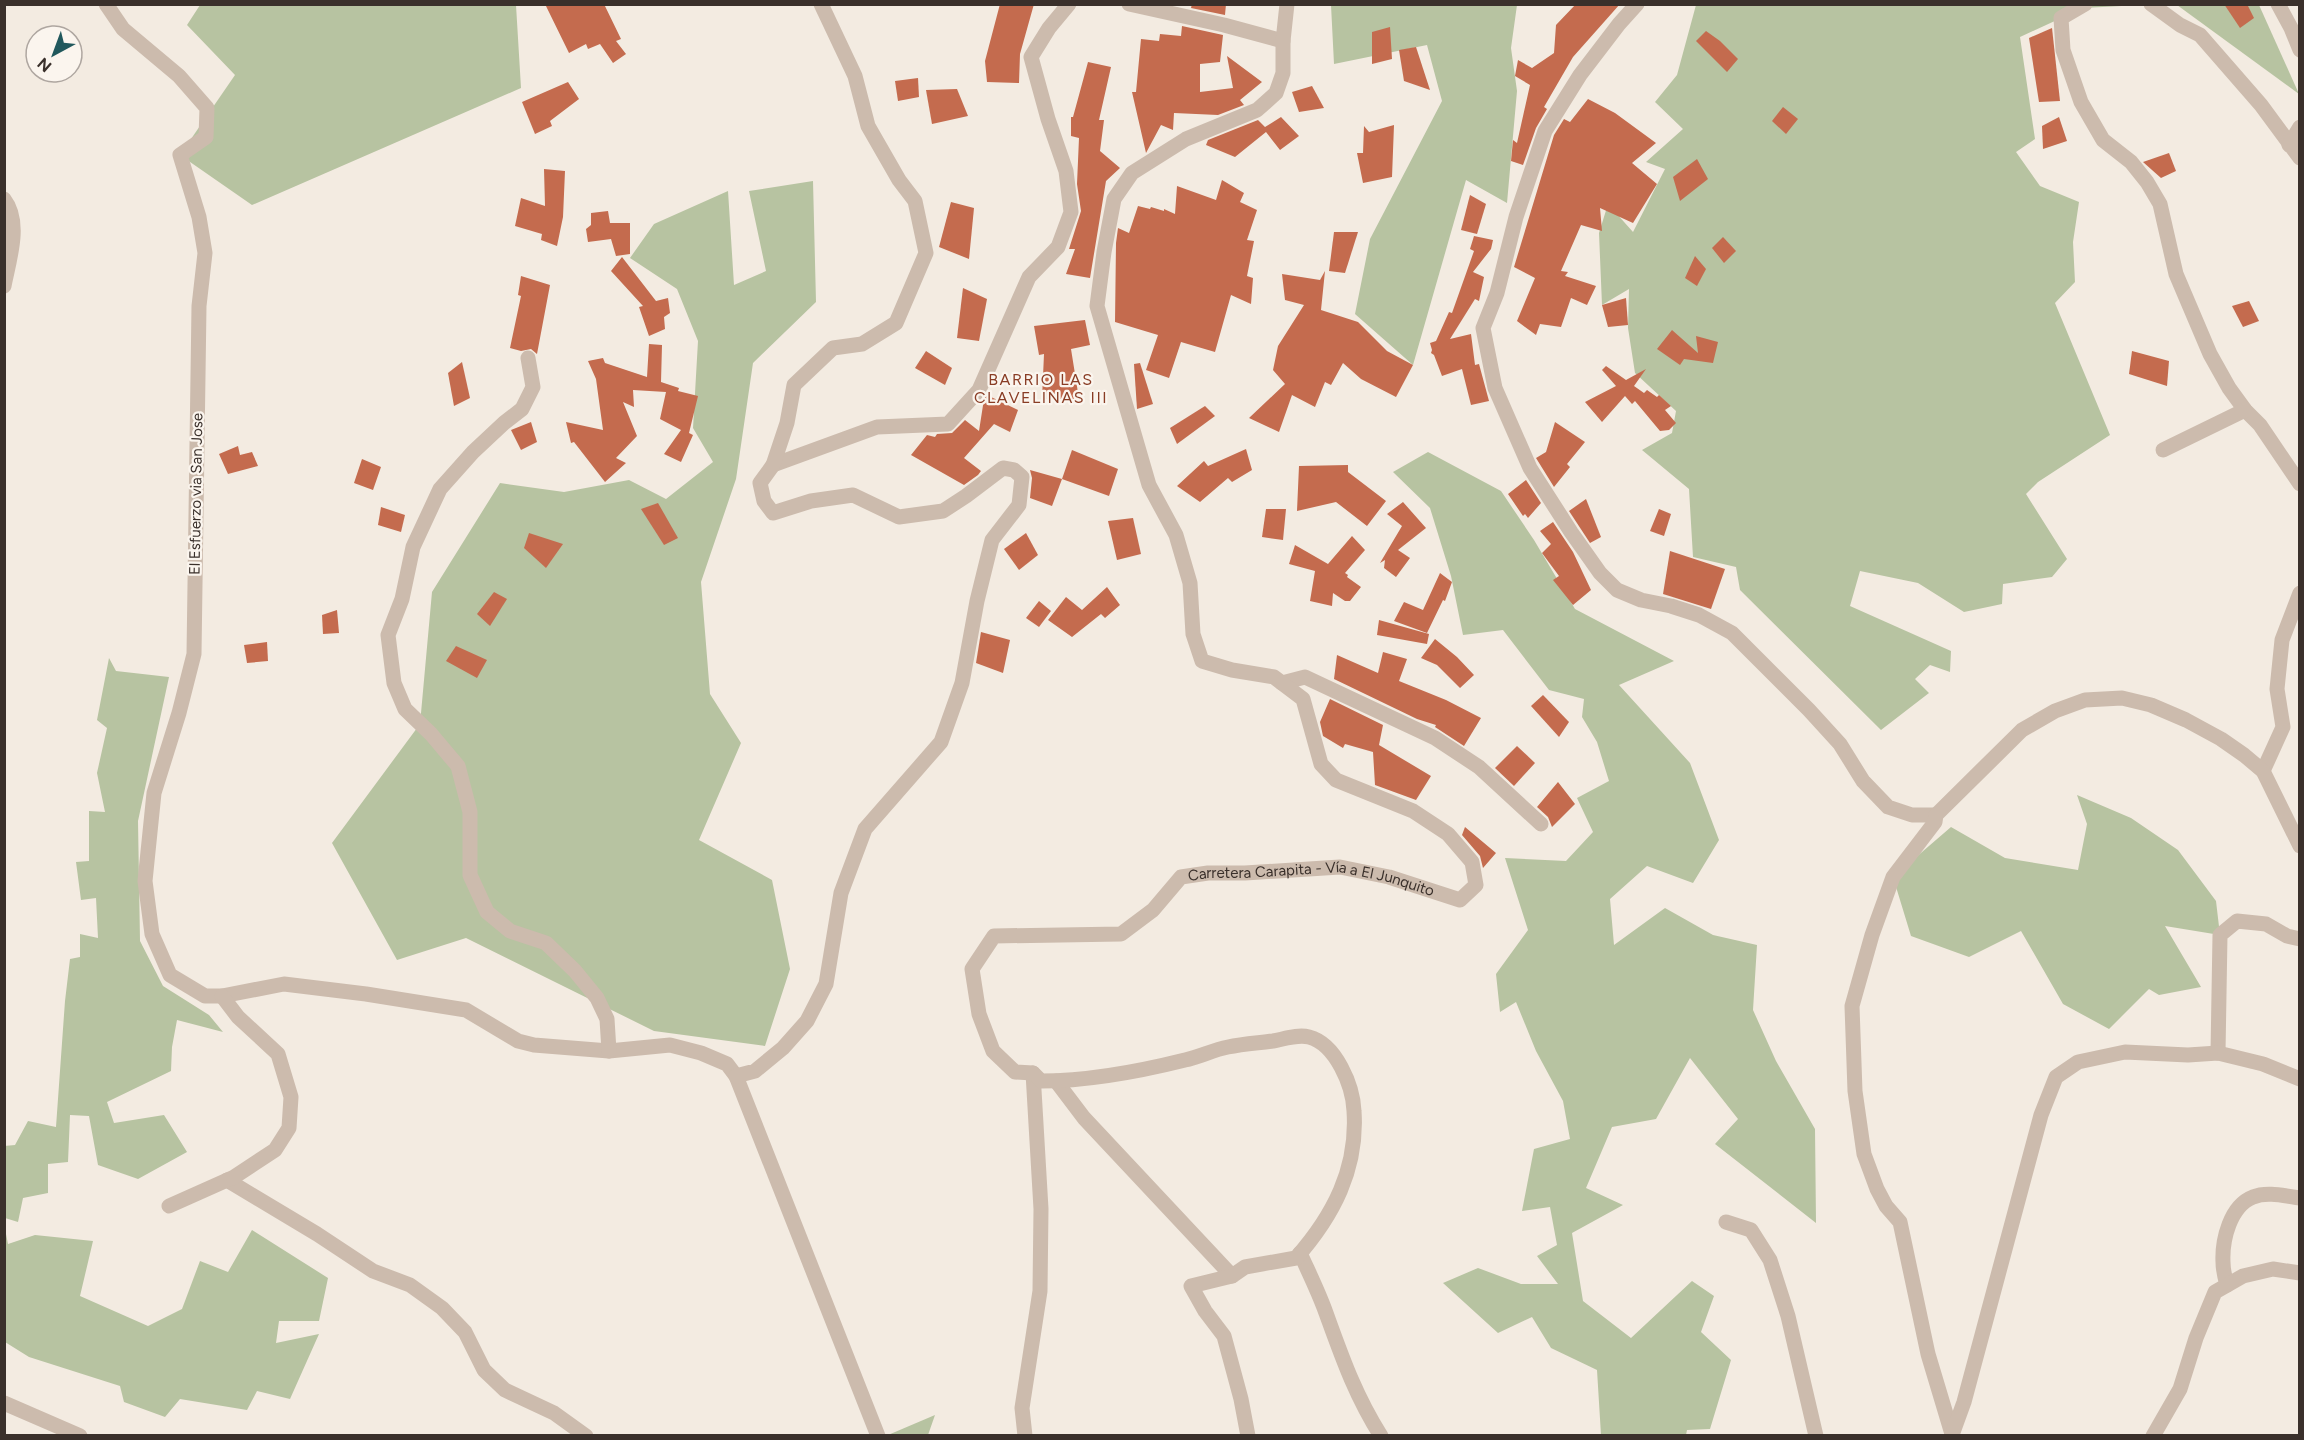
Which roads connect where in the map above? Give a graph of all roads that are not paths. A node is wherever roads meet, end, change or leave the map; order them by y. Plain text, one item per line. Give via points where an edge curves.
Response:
1 (106, 4) edge
2 (821, 4) edge
3 (1069, 4) edge
4 (1129, 4) edge
5 (1287, 4) edge
6 (1638, 4) edge
7 (2085, 4) edge
8 (2151, 4) edge
9 (2278, 4) edge
10 (1283, 41) junction
11 (2300, 50) edge
12 (2300, 126) edge
13 (2289, 145) junction
14 (2300, 158) edge
15 (4, 199) edge
16 (4, 286) edge
17 (528, 358) dead end
18 (2245, 410) junction
19 (2163, 450) dead end
20 (773, 465) junction
21 (2300, 484) edge
22 (2300, 593) edge
23 (1282, 683) junction
24 (2263, 771) junction
25 (1936, 815) junction
26 (1541, 824) dead end
27 (2300, 846) edge
28 (2300, 939) edge
29 (222, 996) junction
30 (609, 1051) junction
31 (2218, 1053) junction
32 (1033, 1073) junction
33 (736, 1076) junction
34 (2300, 1079) edge
35 (1056, 1081) junction
36 (226, 1180) junction
37 (2300, 1198) edge
38 (169, 1206) dead end
39 (1726, 1222) dead end
40 (1300, 1253) junction
41 (2300, 1273) edge
42 (1232, 1276) junction
43 (2227, 1286) junction
44 (4, 1403) edge
45 (1952, 1435) edge
46 (80, 1436) edge
47 (586, 1436) edge
48 (878, 1436) edge
49 (1025, 1436) edge
50 (1248, 1436) edge
51 (1381, 1436) edge
52 (1816, 1436) edge
53 (2153, 1436) edge

1 - 29 street, El Esfuerzo via San Jose via 123,29 179,76 207,108 206,137 180,155 199,217 205,253 199,318 194,654 154,793 145,881 152,934 170,975 205,996
2 - 20 street via 855,76 868,126 898,180 915,201 926,253 896,323 862,344 833,348 794,385
3 - 20 street via 1030,57 1066,171 1071,212 1058,247 1029,277 979,390 948,424 878,427
4 - 10 street
5 - 10 street, Carretera Carapita - Vía a El Junquito
6 - 25 street via 1580,75 1545,131 1483,328 1495,388 1530,468 1570,532 1617,590 1699,615 1731,633 1840,744 1863,781 1888,807 1912,815
7 - 18 street via 2061,18 2063,50 2081,102 2103,140 2131,162 2160,204 2180,284 2210,354
8 - 13 street via 2200,35 2261,105
9 - 11 street
10 - 23 street, Carretera Carapita - Vía a El Junquito via 1283,73 1276,93 1257,110 1186,139 1132,173 1114,199 1097,306 1149,485 1176,535 1190,583 1193,634 1202,661 1274,677
12 - 13 street
13 - 14 street
15 - 16 street via 10,206 14,235
17 - 30 street via 533,387 522,409 440,489 413,547 402,599 388,635 394,683 405,709 458,766 470,812 470,875 487,912 510,931 546,943 575,970 607,1018
18 - 19 street
18 - 21 street via 2260,425
20 - 33 street via 760,483 764,501 773,513 811,501 853,495 899,517 943,511 1003,468 1022,477 1019,505 992,540 962,683 941,742 865,829 841,893 826,984 807,1021 783,1048 755,1071
22 - 24 street via 2282,640 2277,689 2283,727
23 - 26 street via 1305,677 1435,738 1479,767
23 - 32 street, Carretera Carapita - Vía a El Junquito via 1303,699 1321,764 1336,780 1413,811 1448,834 1472,862 1476,885 1460,900 1389,877 1340,867 1208,873 1181,877 1154,909 1121,934 994,936 972,969 979,1014 993,1051 1015,1072
24 - 25 street via 2221,739 2151,705 2122,698 2085,699 2022,730
24 - 27 street
25 - 45 street via 1935,822 1893,877 1852,1006 1855,1091 1864,1154 1877,1189 1900,1222 1928,1354
28 - 31 street via 2266,924 2237,921 2220,935
29 - 30 street via 284,984 366,994 466,1010 518,1041 534,1045
29 - 36 street via 238,1017 278,1054 291,1097 289,1128 275,1150
30 - 33 street via 670,1045 727,1064
31 - 34 street via 2263,1064
31 - 45 street via 2125,1052 2078,1062 2056,1077 2041,1115
32 - 35 street, Carretera Carapita - Vía a El Junquito via 1041,1081
32 - 49 street via 1041,1209 1040,1291 1022,1408
33 - 48 street
35 - 40 street, Carretera Carapita - Vía a El Junquito via 1148,1068 1227,1047 1295,1037 1310,1037 1332,1052 1350,1083 1353,1149 1342,1191 1324,1223
35 - 42 street via 1084,1118
36 - 38 street
36 - 47 street via 373,1271 418,1290 465,1332 484,1370 505,1390 554,1413
37 - 43 street via 2273,1194 2253,1197 2240,1205 2226,1234 2223,1262
39 - 52 street via 1751,1230 1770,1260 1788,1316
40 - 42 street via 1296,1258 1245,1267
40 - 51 street via 1347,1372
41 - 43 street via 2273,1269 2242,1276
42 - 50 street via 1191,1286 1224,1336
43 - 53 street via 2215,1292 2181,1389
44 - 46 street

